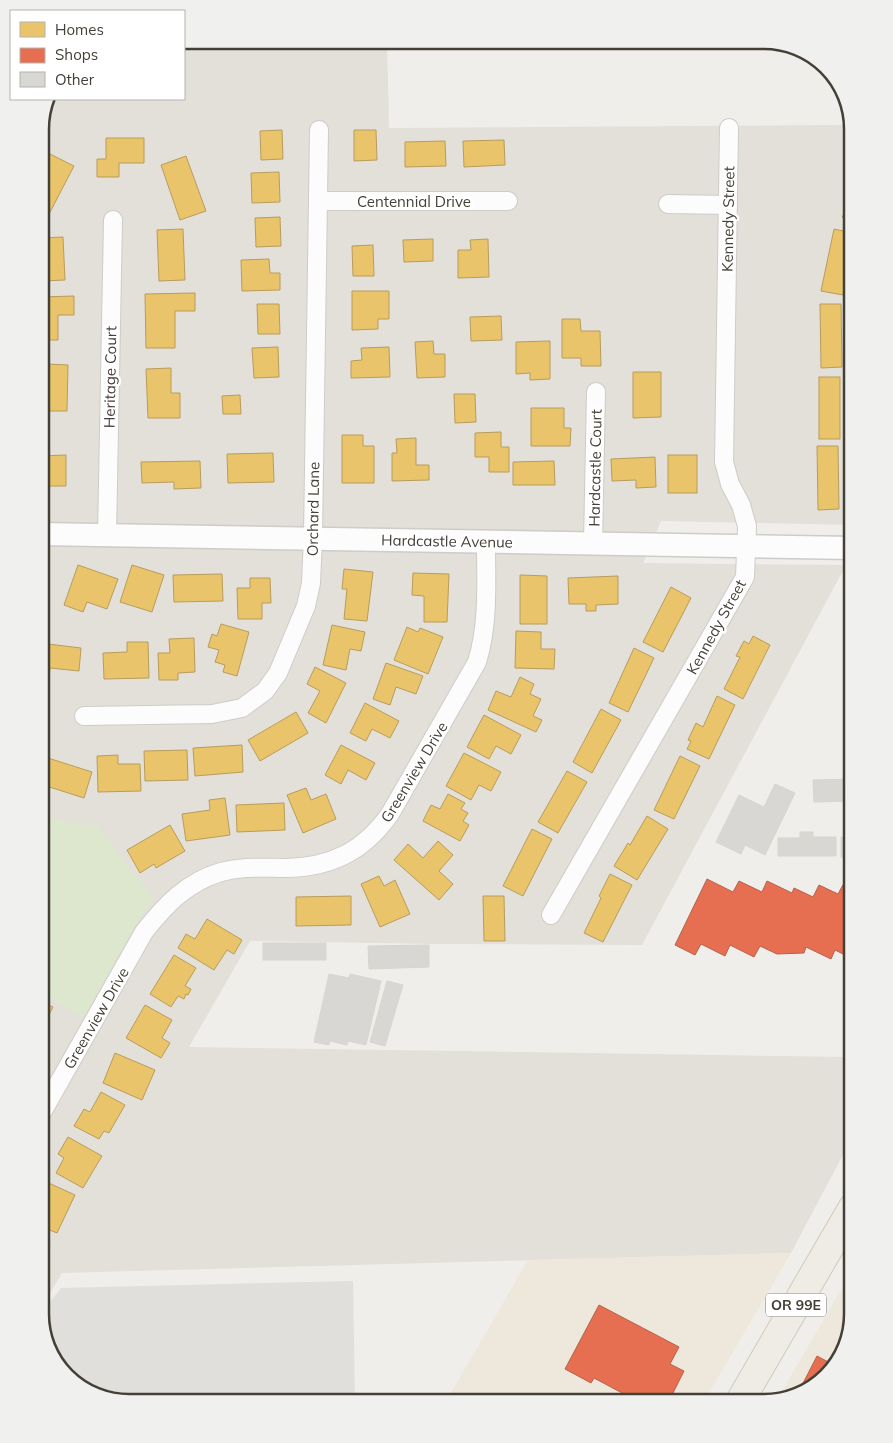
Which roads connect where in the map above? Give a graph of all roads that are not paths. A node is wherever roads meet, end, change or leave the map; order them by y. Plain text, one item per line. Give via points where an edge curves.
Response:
1 (729, 128) dead end
2 (319, 130) dead end
3 (319, 201) junction
4 (508, 201) dead end
5 (668, 204) dead end
6 (728, 205) junction
7 (113, 220) dead end
8 (596, 392) dead end
9 (49, 534) edge
10 (107, 535) junction
11 (313, 537) junction
12 (486, 542) junction
13 (593, 544) junction
14 (747, 546) junction
15 (844, 548) edge
16 (84, 716) dead end
17 (551, 915) dead end
18 (49, 1100) edge
19 (844, 1222) edge
20 (744, 1394) edge

1 - 6 street, Kennedy Street
2 - 3 street, Orchard Lane
3 - 4 street, Centennial Drive
3 - 11 street, Orchard Lane
5 - 6 street
6 - 14 street, Kennedy Street via 724,462 730,484 741,505
7 - 10 street, Heritage Court
8 - 13 street, Hardcastle Court
9 - 10 street, Hardcastle Avenue
10 - 11 street, Hardcastle Avenue
11 - 12 street, Hardcastle Avenue
11 - 16 street, Orchard Lane via 311,583 306,606 278,673 265,691 242,708 212,714
12 - 13 street, Hardcastle Avenue
12 - 18 street, Greenview Drive via 485,622 477,662 381,827 355,850 322,865 251,867 221,872 204,878 172,898 144,932
13 - 14 street, Hardcastle Avenue
14 - 15 street, Hardcastle Avenue
14 - 17 street, Kennedy Street via 743,582
19 - 20 main road, OR 99E

